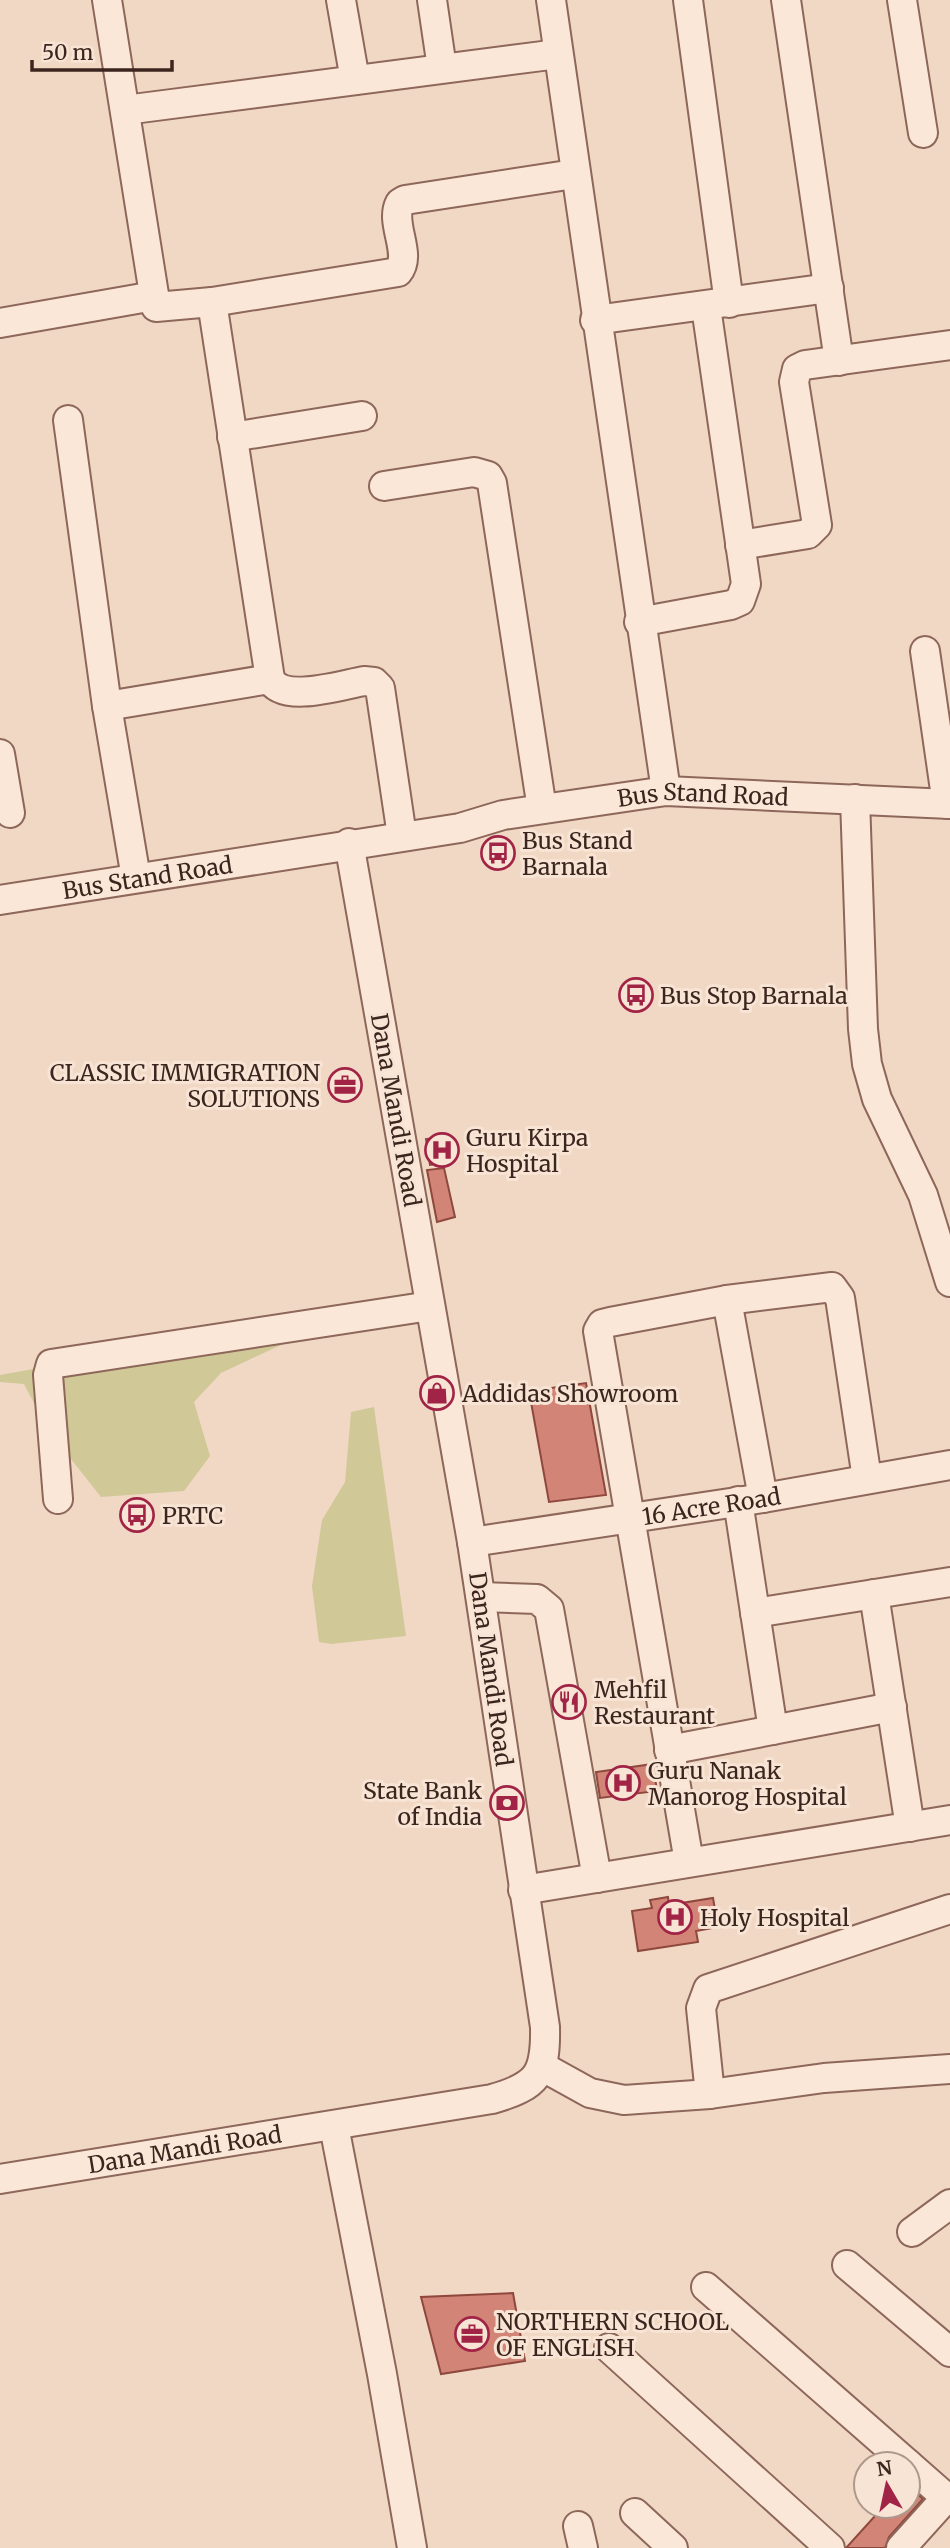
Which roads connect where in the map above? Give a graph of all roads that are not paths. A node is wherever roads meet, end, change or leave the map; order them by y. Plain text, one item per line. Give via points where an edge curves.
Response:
1 (107, 0) edge
2 (341, 0) edge
3 (432, 0) edge
4 (551, 0) edge
5 (688, 0) edge
6 (786, 0) edge
7 (902, 0) edge
8 (558, 54) junction
9 (442, 68) junction
10 (355, 80) junction
11 (125, 110) junction
12 (922, 133) dead end
13 (574, 174) junction
14 (829, 288) junction
15 (154, 296) junction
16 (212, 302) junction
17 (718, 305) junction
18 (595, 320) junction
19 (0, 323) edge
20 (950, 345) edge
21 (839, 361) junction
22 (362, 416) dead end
23 (68, 420) dead end
24 (232, 437) junction
25 (384, 486) dead end
26 (740, 545) junction
27 (639, 622) junction
28 (925, 650) dead end
29 (270, 680) junction
30 (107, 706) junction
31 (0, 754) edge
32 (666, 791) junction
33 (855, 805) junction
34 (949, 808) edge
35 (542, 809) junction
36 (10, 813) dead end
37 (460, 828) junction
38 (402, 836) junction
39 (349, 843) junction
40 (136, 878) junction
41 (0, 900) edge
42 (941, 1222) edge
43 (950, 1282) edge
44 (727, 1300) junction
45 (430, 1306) junction
46 (950, 1465) edge
47 (867, 1479) junction
48 (58, 1499) dead end
49 (751, 1499) junction
50 (628, 1517) junction
51 (472, 1542) junction
52 (950, 1582) edge
53 (874, 1594) junction
54 (481, 1597) junction
55 (755, 1613) junction
56 (892, 1707) junction
57 (774, 1730) junction
58 (669, 1750) junction
59 (950, 1819) edge
60 (910, 1827) junction
61 (689, 1862) junction
62 (597, 1878) junction
63 (523, 1890) junction
64 (950, 1909) edge
65 (543, 2067) junction
66 (950, 2069) edge
67 (710, 2094) junction
68 (334, 2126) junction
69 (0, 2179) edge
70 (950, 2204) edge
71 (912, 2232) dead end
72 (847, 2265) dead end
73 (706, 2287) dead end
74 (609, 2348) dead end
75 (950, 2352) edge
76 (892, 2450) edge
77 (922, 2476) edge
78 (948, 2499) edge
79 (635, 2513) dead end
80 (412, 2548) edge
81 (673, 2548) edge
82 (830, 2548) edge
83 (901, 2548) edge

1 - 11 street
2 - 10 street
3 - 9 street
4 - 8 street
5 - 17 street
6 - 14 street
7 - 12 street
8 - 9 street
8 - 13 street
9 - 10 street
10 - 11 street
11 - 15 street
13 - 16 street via 400,202 396,215 403,260 398,272
13 - 18 street
14 - 17 street
14 - 21 street
15 - 16 street via 158,309
15 - 19 street
16 - 24 street
17 - 18 street
17 - 26 street
18 - 27 street
20 - 21 street
21 - 26 street via 800,367 794,374 817,525 808,534
22 - 24 street
23 - 30 street
24 - 29 street
25 - 35 street via 474,472 488,476 492,483
26 - 27 street via 746,584 740,601
27 - 32 street
28 - 34 street
29 - 30 street
29 - 38 street via 283,691 296,693 364,681 380,688
30 - 40 street
31 - 36 street
32 - 33 street, Bus Stand Road
32 - 35 street, Bus Stand Road
33 - 34 street, Bus Stand Road
33 - 37 street, Bus Stand Road via 692,806 509,830
33 - 42 street via 867,1064 877,1099
35 - 37 street, Bus Stand Road
37 - 38 street, Bus Stand Road
38 - 39 street, Bus Stand Road
39 - 40 street, Bus Stand Road
39 - 45 street, Dana Mandi Road
40 - 41 street, Bus Stand Road
42 - 43 street
44 - 47 street via 825,1285 837,1291
44 - 49 street
44 - 50 street via 610,1322 598,1331
45 - 48 street via 51,1364 48,1375
45 - 51 street, Dana Mandi Road
46 - 47 street, 16 Acre Road
47 - 49 street, 16 Acre Road
49 - 50 street, 16 Acre Road
49 - 55 street
50 - 51 street, 16 Acre Road
50 - 58 street
51 - 54 street, Dana Mandi Road
52 - 53 street
53 - 55 street
53 - 56 street
54 - 62 street via 537,1599 549,1609
54 - 63 street, Dana Mandi Road
55 - 57 street
56 - 57 street
56 - 60 street
57 - 58 street
58 - 61 street
59 - 60 street
60 - 61 street
61 - 62 street
62 - 63 street
63 - 65 street, Dana Mandi Road via 545,2027
64 - 67 street via 708,1989 701,2008
65 - 67 street via 606,2098 649,2100
65 - 68 street, Dana Mandi Road via 531,2082 492,2099
66 - 67 street via 824,2078
68 - 69 street, Dana Mandi Road
68 - 80 street
70 - 71 street
72 - 75 street
73 - 76 street
74 - 82 street
77 - 78 street
78 - 83 street
79 - 81 street

